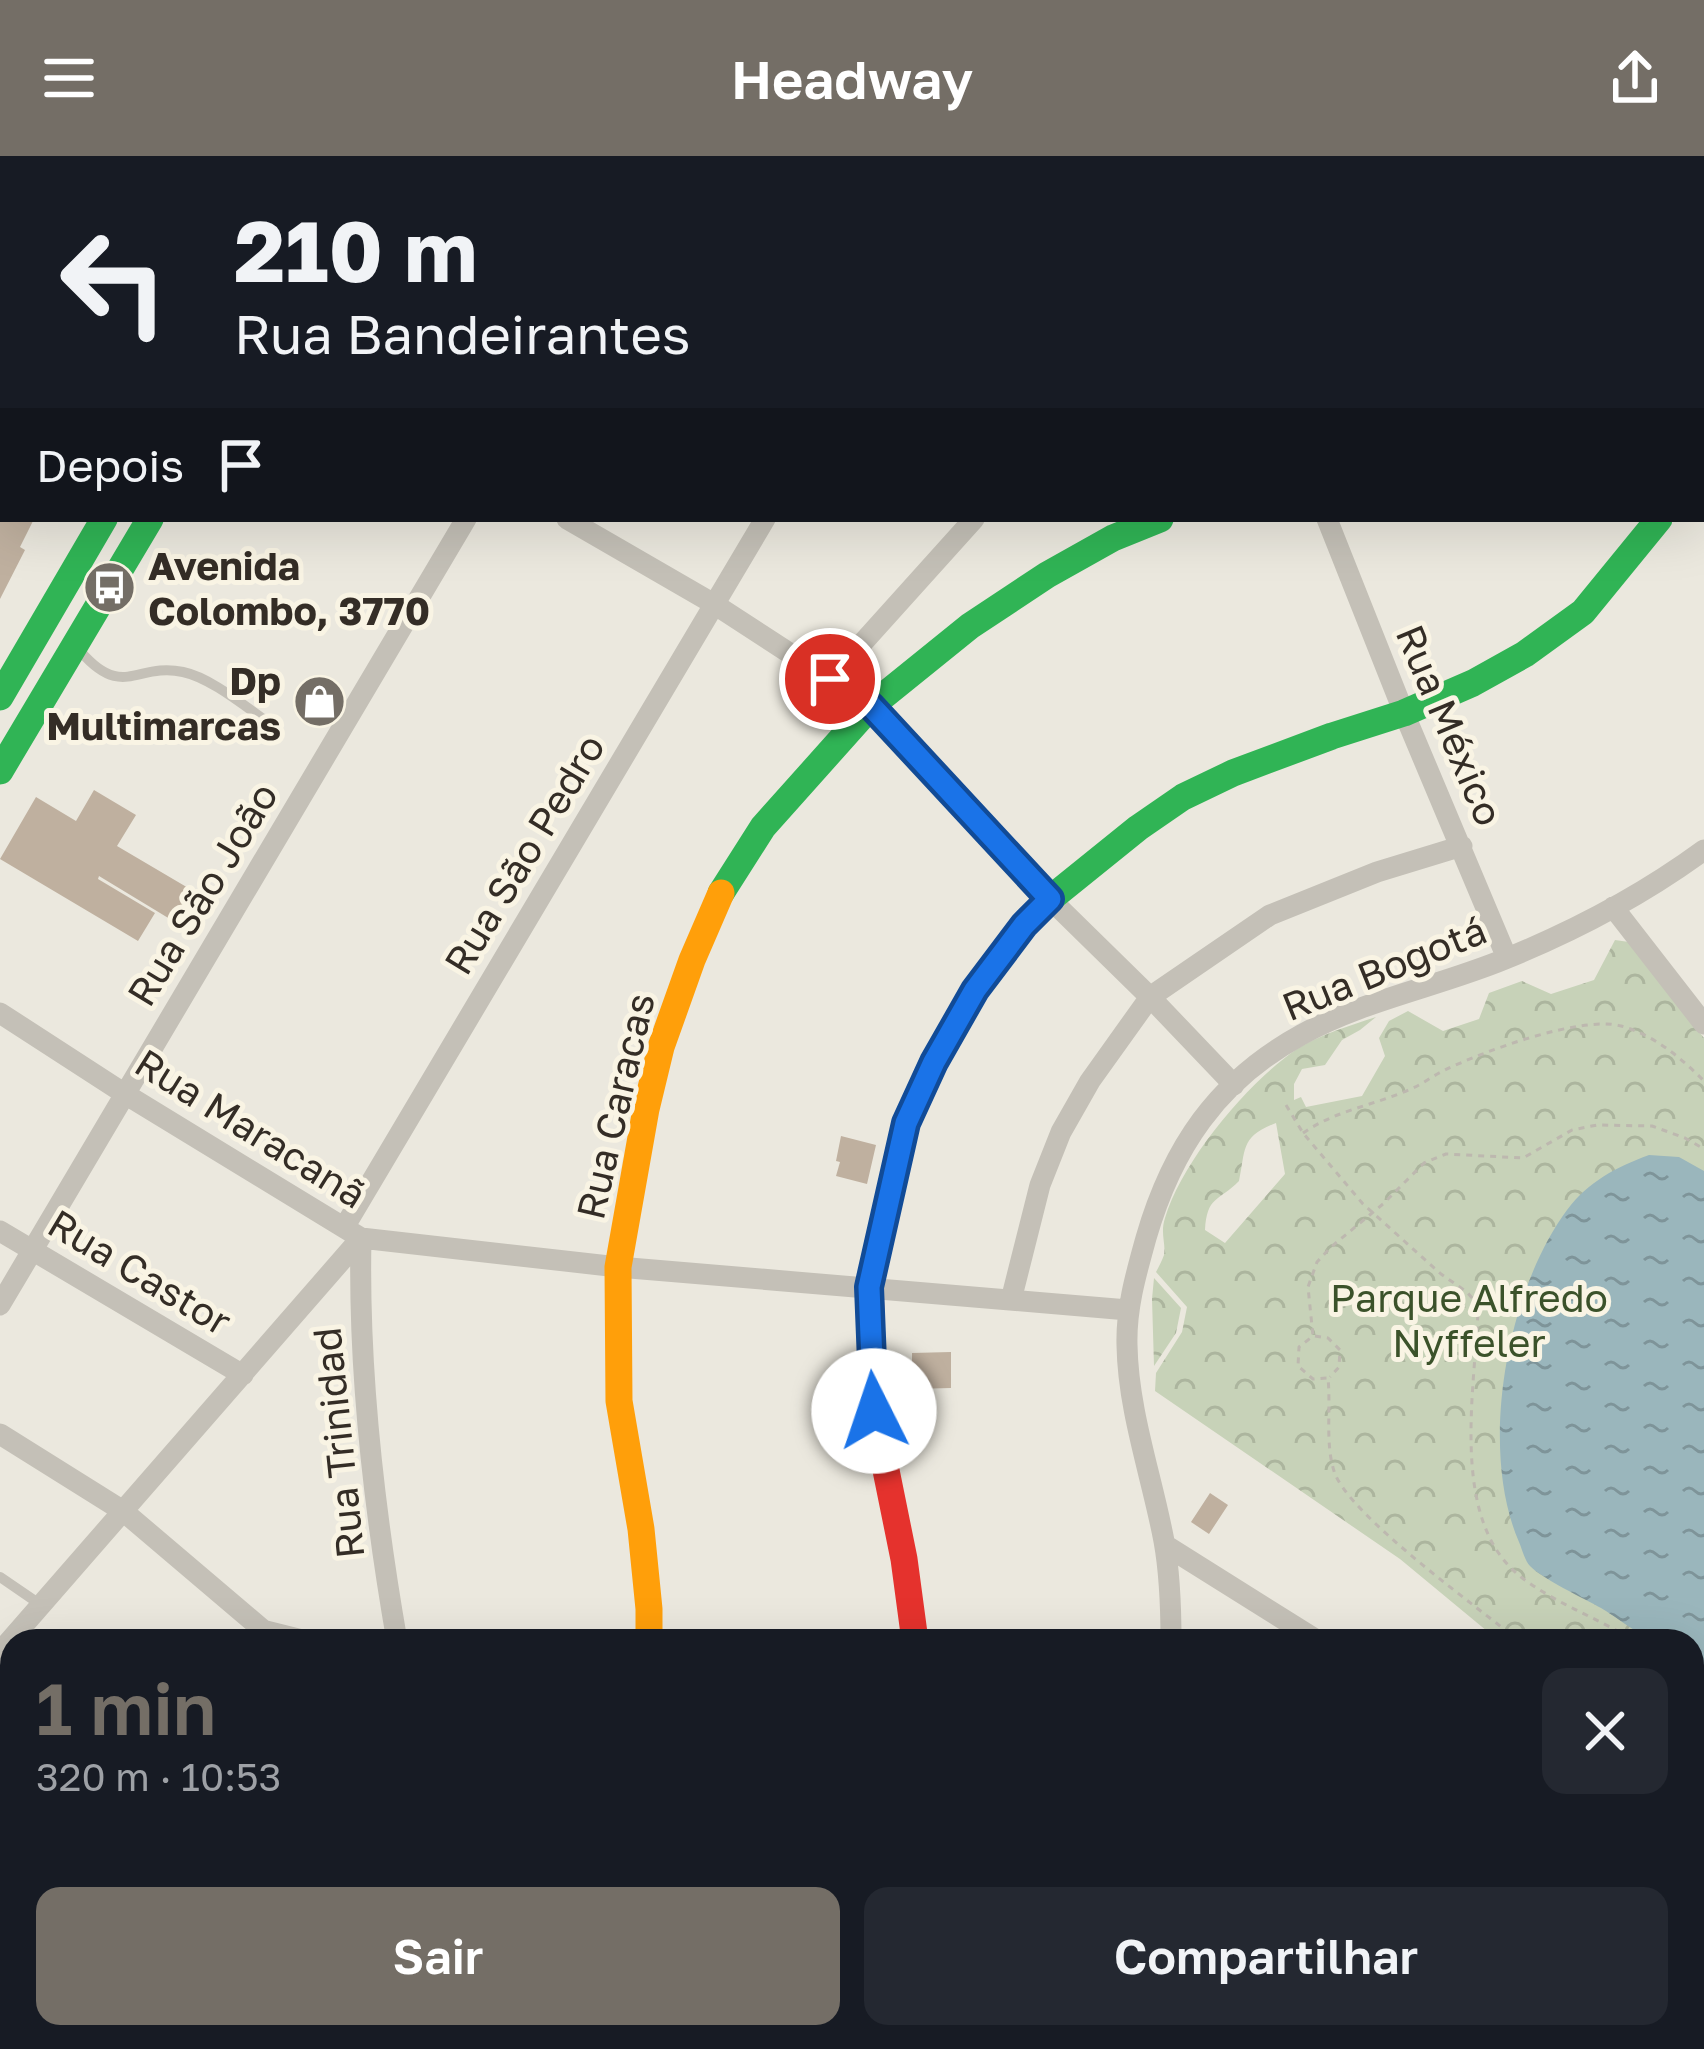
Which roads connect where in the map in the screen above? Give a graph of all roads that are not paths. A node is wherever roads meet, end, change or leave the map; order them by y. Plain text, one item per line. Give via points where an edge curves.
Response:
1 (102, 522) edge
2 (148, 522) edge
3 (464, 522) edge
4 (572, 522) edge
5 (763, 522) edge
6 (971, 522) edge
7 (1153, 522) edge
8 (1328, 522) edge
9 (1657, 522) edge
10 (72, 576) junction
11 (714, 604) junction
12 (75, 645) junction
13 (830, 679) junction
14 (0, 698) edge
15 (871, 706) junction
16 (1404, 713) junction
17 (272, 725) dead end
18 (0, 771) edge
19 (1462, 846) junction
20 (1704, 850) edge
21 (1050, 899) junction
22 (1613, 907) junction
23 (1507, 958) junction
24 (1150, 997) junction
25 (0, 1013) edge
26 (1704, 1024) edge
27 (1234, 1084) junction
28 (125, 1094) junction
29 (0, 1231) edge
30 (353, 1232) junction
31 (33, 1250) junction
32 (618, 1267) junction
33 (326, 1280) junction
34 (869, 1287) junction
35 (360, 1300) junction
36 (1011, 1300) junction
37 (0, 1305) edge
38 (1128, 1310) junction
39 (243, 1375) junction
40 (0, 1435) edge
41 (123, 1511) junction
42 (1165, 1545) junction
43 (0, 1576) edge
44 (41, 1605) junction
45 (20, 1629) edge
46 (262, 1629) edge
47 (395, 1629) edge
48 (649, 1629) edge
49 (913, 1629) edge
50 (1172, 1629) edge
51 (1299, 1629) edge

1 - 10 street
2 - 12 street
3 - 28 street, Rua São João
4 - 11 street
5 - 11 street, Rua São Pedro
6 - 13 street
7 - 15 street, Rua Caracas via 1047,575
8 - 16 street, Rua México
9 - 16 street via 1583,612 1525,654
10 - 12 street
10 - 14 street
11 - 13 street
11 - 30 street, Rua São Pedro
12 - 17 lane via 113,677 181,671 201,678
12 - 18 street
13 - 15 street
15 - 21 street
15 - 32 street, Rua Caracas via 763,827 722,890 661,1047
16 - 19 street, Rua México
16 - 21 street via 1183,797
19 - 23 street, Rua México
19 - 24 street via 1270,915
20 - 22 street, Rua Bogotá
21 - 24 street
21 - 34 street via 975,990 934,1062 906,1123
22 - 23 street, Rua Bogotá
22 - 26 street
23 - 27 street, Rua Bogotá via 1302,1034
24 - 27 street
24 - 36 street via 1061,1132
25 - 28 street, Rua Maracanã
27 - 38 street, Rua Bogotá via 1169,1171
28 - 30 street, Rua Maracanã
28 - 31 street, Rua São João
29 - 31 street, Rua Castor
30 - 32 street, Rua Maracanã
30 - 33 street, Rua São Pedro
30 - 35 street, Rua Trinidad
31 - 37 street, Rua São João
31 - 39 street, Rua Castor
32 - 34 street, Rua Maracanã
32 - 48 street, Rua Caracas via 619,1401
33 - 35 street
33 - 39 street, Rua São Pedro
34 - 36 street, Rua Maracanã
34 - 49 street via 874,1411
35 - 47 street, Rua Trinidad
36 - 38 street, Rua Maracanã
38 - 42 street, Rua Bogotá via 1130,1379
39 - 41 street, Rua São Pedro
40 - 41 street
41 - 44 street, Rua São Pedro
41 - 46 street
42 - 50 street, Rua Bogotá
42 - 51 street
43 - 44 lane
44 - 45 street, Rua São Pedro

